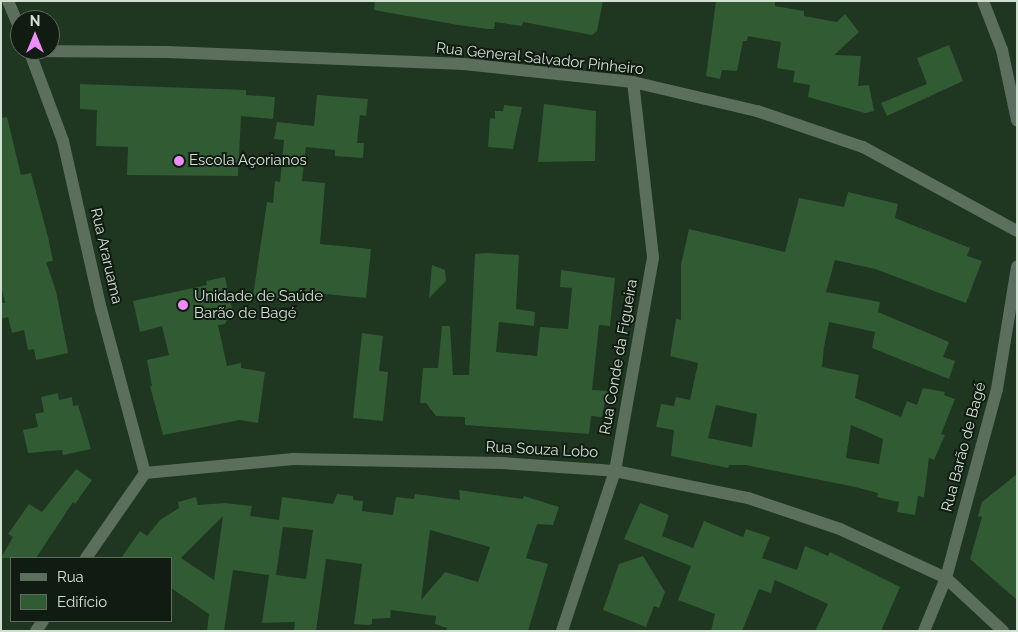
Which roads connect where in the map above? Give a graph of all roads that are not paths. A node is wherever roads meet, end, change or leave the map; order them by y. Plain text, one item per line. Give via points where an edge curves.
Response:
1 (983, 1) edge
2 (60, 50) edge
3 (33, 60) edge
4 (633, 82) junction
5 (1017, 120) edge
6 (1017, 231) edge
7 (1017, 267) edge
8 (615, 471) junction
9 (145, 472) junction
10 (87, 557) edge
11 (946, 578) junction
12 (562, 631) edge
13 (924, 631) edge
14 (1003, 631) edge

1 - 5 street via 1002,50
2 - 4 street, Rua General Salvador Pinheiro via 464,64
3 - 9 street, Rua Araruama via 62,141 101,309
4 - 6 street, Rua General Salvador Pinheiro via 757,111 863,147
4 - 8 street, Rua Conde da Figueira via 653,257
7 - 11 street, Rua Barão de Bagé via 997,389
8 - 9 street, Rua Souza Lobo via 502,463 293,459
8 - 11 street, Rua Souza Lobo via 748,498 806,516
8 - 12 street, Rua Conde da Figueira
9 - 10 street
11 - 13 street, Rua Barão de Bagé
11 - 14 street, Rua Souza Lobo

